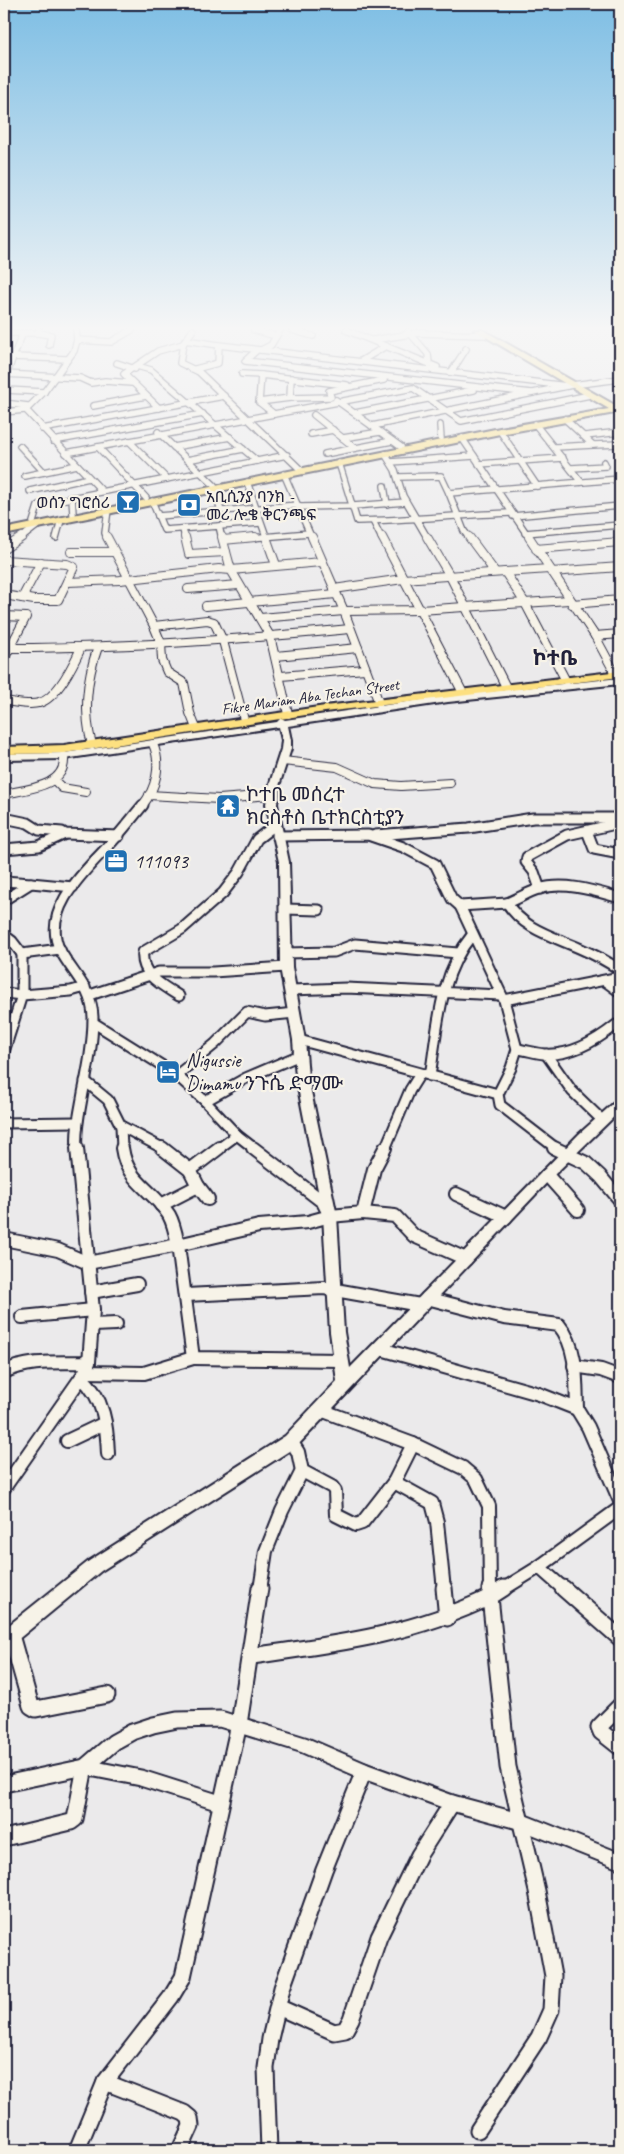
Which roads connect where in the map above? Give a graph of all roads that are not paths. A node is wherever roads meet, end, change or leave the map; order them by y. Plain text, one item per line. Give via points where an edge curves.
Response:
1 (333, 430) edge
2 (500, 430) edge
3 (43, 431) edge
4 (109, 431) edge
5 (157, 431) edge
6 (186, 431) edge
7 (222, 431) edge
8 (260, 431) edge
9 (330, 431) edge
10 (440, 431) edge
11 (484, 431) edge
12 (498, 431) edge
13 (540, 431) edge
14 (579, 431) edge
15 (380, 432) joint
16 (620, 432) edge
17 (311, 434) dead end
18 (162, 435) junction
19 (585, 436) junction
20 (230, 437) junction
21 (343, 438) junction
22 (462, 438) junction
23 (441, 439) junction
24 (392, 440) junction
25 (53, 441) junction
26 (129, 441) junction
27 (620, 444) edge
28 (593, 445) junction
29 (20, 446) dead end
30 (98, 447) junction
31 (174, 447) junction
32 (401, 447) junction
33 (555, 447) junction
34 (354, 448) junction
35 (243, 449) junction
36 (66, 453) junction
37 (325, 454) dead end
38 (385, 454) junction
39 (287, 455) junction
40 (474, 456) junction
41 (563, 458) junction
42 (187, 460) junction
43 (257, 461) junction
44 (520, 461) junction
45 (390, 462) junction
46 (604, 462) dead end
47 (339, 463) junction
48 (480, 464) junction
49 (77, 465) junction
50 (571, 468) junction
51 (301, 469) junction
52 (44, 472) junction
53 (200, 472) junction
54 (284, 474) junction
55 (25, 476) dead end
56 (398, 477) junction
57 (89, 478) junction
58 (167, 479) junction
59 (620, 480) edge
60 (247, 482) junction
61 (581, 482) junction
62 (135, 485) junction
63 (214, 486) junction
64 (384, 486) dead end
65 (537, 486) junction
66 (30, 490) dead end
67 (496, 490) junction
68 (102, 491) junction
69 (449, 493) junction
70 (72, 497) junction
71 (149, 500) junction
72 (406, 502) junction
73 (388, 504) junction
74 (298, 506) junction
75 (352, 506) junction
76 (620, 506) edge
77 (255, 508) junction
78 (108, 510) junction
79 (221, 510) junction
80 (73, 514) junction
81 (512, 514) junction
82 (457, 515) junction
83 (158, 516) junction
84 (61, 520) junction
85 (417, 520) junction
86 (374, 521) junction
87 (36, 523) junction
88 (260, 523) junction
89 (620, 525) edge
90 (219, 526) junction
91 (183, 529) junction
92 (5, 530) edge
93 (309, 533) junction
94 (525, 533) junction
95 (266, 536) junction
96 (56, 538) dead end
97 (223, 540) junction
98 (620, 542) edge
99 (4, 549) edge
100 (536, 549) junction
101 (71, 552) dead end
102 (114, 552) junction
103 (226, 552) junction
104 (4, 560) edge
105 (41, 562) junction
106 (321, 562) junction
107 (276, 565) junction
108 (620, 567) edge
109 (231, 570) junction
110 (550, 571) junction
111 (495, 572) junction
112 (505, 572) junction
113 (450, 576) junction
114 (129, 578) junction
115 (403, 579) junction
116 (67, 582) junction
117 (239, 585) junction
118 (188, 589) dead end
119 (335, 591) junction
120 (4, 594) edge
121 (22, 598) junction
122 (34, 600) junction
123 (620, 600) edge
124 (570, 602) junction
125 (251, 603) junction
126 (525, 603) junction
127 (206, 606) dead end
128 (467, 607) junction
129 (420, 610) junction
130 (344, 611) junction
131 (4, 616) edge
132 (26, 617) junction
133 (260, 618) junction
134 (154, 626) junction
135 (350, 629) junction
136 (620, 634) edge
137 (270, 636) junction
138 (595, 636) junction
139 (223, 641) junction
140 (161, 643) junction
141 (98, 647) junction
142 (81, 648) junction
143 (358, 648) junction
144 (7, 649) edge
145 (276, 656) junction
146 (4, 659) edge
147 (365, 669) junction
148 (281, 676) junction
149 (619, 677) edge
150 (566, 681) junction
151 (506, 687) junction
152 (463, 693) junction
153 (4, 701) edge
154 (421, 701) junction
155 (379, 703) junction
156 (244, 720) junction
157 (284, 720) junction
158 (196, 728) junction
159 (154, 744) junction
160 (92, 745) junction
161 (4, 751) edge
162 (64, 756) junction
163 (4, 757) edge
164 (283, 761) junction
165 (54, 780) junction
166 (450, 783) dead end
167 (86, 792) dead end
168 (4, 794) edge
169 (149, 795) junction
170 (272, 795) junction
171 (4, 818) edge
172 (620, 818) edge
173 (620, 823) edge
174 (276, 831) junction
175 (587, 831) junction
176 (65, 834) junction
177 (368, 835) junction
178 (119, 836) junction
179 (4, 849) edge
180 (620, 854) edge
181 (4, 881) edge
182 (31, 883) junction
183 (72, 887) junction
184 (540, 888) junction
185 (620, 898) edge
186 (4, 900) edge
187 (507, 903) junction
188 (460, 906) junction
189 (285, 909) junction
190 (319, 910) dead end
191 (4, 935) edge
192 (472, 935) junction
193 (60, 949) junction
194 (286, 953) junction
195 (458, 953) junction
196 (22, 954) junction
197 (286, 967) junction
198 (620, 970) edge
199 (148, 976) junction
200 (620, 977) edge
201 (605, 981) junction
202 (291, 990) junction
203 (87, 991) junction
204 (620, 992) edge
205 (4, 993) edge
206 (443, 994) junction
207 (22, 995) junction
208 (179, 996) dead end
209 (503, 998) junction
210 (295, 1013) junction
211 (94, 1023) junction
212 (8, 1025) edge
213 (616, 1025) dead end
214 (299, 1040) junction
215 (517, 1049) junction
216 (4, 1052) edge
217 (546, 1054) junction
218 (300, 1055) junction
219 (177, 1075) junction
220 (425, 1075) junction
221 (85, 1081) junction
222 (498, 1094) junction
223 (205, 1101) junction
224 (620, 1104) edge
225 (602, 1120) junction
226 (78, 1122) junction
227 (4, 1123) edge
228 (121, 1126) junction
229 (237, 1135) junction
230 (565, 1155) junction
231 (190, 1170) junction
232 (547, 1175) junction
233 (198, 1186) junction
234 (456, 1194) dead end
235 (208, 1199) dead end
236 (620, 1200) edge
237 (161, 1205) junction
238 (578, 1210) dead end
239 (363, 1213) junction
240 (330, 1216) junction
241 (506, 1217) junction
242 (4, 1240) edge
243 (178, 1245) junction
244 (466, 1259) junction
245 (88, 1263) junction
246 (137, 1284) dead end
247 (335, 1290) junction
248 (91, 1292) junction
249 (186, 1295) junction
250 (424, 1301) junction
251 (93, 1310) junction
252 (22, 1317) dead end
253 (116, 1324) dead end
254 (93, 1325) junction
255 (381, 1348) junction
256 (193, 1358) junction
257 (340, 1360) junction
258 (574, 1366) junction
259 (85, 1371) junction
260 (4, 1372) edge
261 (620, 1377) edge
262 (344, 1383) junction
263 (577, 1409) junction
264 (322, 1410) junction
265 (105, 1423) junction
266 (67, 1441) dead end
267 (291, 1441) junction
268 (413, 1444) junction
269 (108, 1454) dead end
270 (302, 1471) junction
271 (394, 1482) junction
272 (4, 1488) edge
273 (620, 1501) edge
274 (620, 1508) edge
275 (539, 1567) junction
276 (490, 1597) junction
277 (447, 1618) junction
278 (8, 1638) edge
279 (620, 1638) edge
280 (251, 1656) junction
281 (107, 1695) dead end
282 (620, 1706) edge
283 (239, 1724) junction
284 (620, 1747) edge
285 (85, 1767) junction
286 (364, 1771) junction
287 (4, 1784) edge
288 (452, 1803) junction
289 (220, 1804) junction
290 (522, 1822) junction
291 (4, 1838) edge
292 (620, 1861) edge
293 (278, 2008) junction
294 (105, 2082) junction
295 (478, 2130) dead end
296 (77, 2150) edge
297 (180, 2150) edge
298 (269, 2150) edge

1 - 21 street
2 - 44 street
3 - 25 street
4 - 25 street
5 - 18 street
6 - 18 street
7 - 20 street
8 - 39 street
9 - 17 street
10 - 23 street
11 - 23 main road
12 - 22 main road
13 - 33 street
14 - 19 street
15 - 21 street
15 - 24 street
16 - 19 street
18 - 26 street
18 - 31 street
19 - 28 street
20 - 31 street
20 - 35 street
21 - 34 street
22 - 38 main road
22 - 40 street
23 - 32 main road
24 - 32 street
24 - 34 street
25 - 36 street
26 - 30 street
26 - 58 street
27 - 28 street
28 - 33 street
29 - 52 street
30 - 36 street
30 - 62 street
31 - 42 street
32 - 51 main road
33 - 41 street
34 - 37 street
35 - 42 street
35 - 43 street
36 - 49 street
38 - 45 street
38 - 47 main road
39 - 43 street
39 - 51 street
40 - 45 street
40 - 48 street
41 - 44 street
41 - 50 street
42 - 53 street
43 - 53 street
44 - 48 street
44 - 65 street
45 - 56 street
46 - 50 street via 606,466
47 - 51 main road
47 - 75 street
48 - 67 street
49 - 52 street
49 - 57 street
50 - 61 street
51 - 54 main road
51 - 63 main road
52 - 55 street
53 - 58 street
53 - 63 street
54 - 60 main road
54 - 74 street
56 - 69 street via 441,476
56 - 72 street
57 - 66 street
57 - 68 street
58 - 62 street
59 - 61 street
60 - 63 main road
60 - 77 street
61 - 65 street
62 - 68 street
62 - 71 street
63 - 71 main road
63 - 79 street
64 - 73 street
65 - 67 street
67 - 69 street
67 - 81 street
68 - 70 street
69 - 82 street
70 - 80 street
70 - 87 street via 39,505
71 - 78 main road
71 - 80 main road
71 - 83 street
72 - 73 street
72 - 85 street
73 - 75 street
74 - 75 street
74 - 77 street
74 - 93 street
75 - 86 street via 357,521
76 - 81 street
77 - 79 street
77 - 88 street
78 - 84 main road
78 - 102 street via 105,533
79 - 83 street
80 - 87 main road
81 - 82 street
81 - 94 street
82 - 85 street
82 - 111 street via 464,531
83 - 91 street via 164,530
84 - 87 main road
84 - 96 street
85 - 86 street
85 - 113 street
86 - 115 street
87 - 92 main road
87 - 99 street via 26,535
88 - 90 street
88 - 95 street
89 - 94 street
90 - 91 street
90 - 97 street
91 - 103 street via 189,554
93 - 95 street
93 - 106 street
94 - 100 street
95 - 97 street
95 - 107 street
97 - 103 street
98 - 100 street
100 - 110 street
101 - 102 street
102 - 114 street
103 - 109 street
104 - 105 street
105 - 116 street via 74,565
105 - 121 street
106 - 107 street
106 - 119 street
107 - 109 street
108 - 110 street
109 - 114 street
109 - 117 street
110 - 112 street
110 - 124 street
111 - 112 street
111 - 113 street
112 - 126 street
113 - 115 street
113 - 128 street
114 - 116 street
114 - 134 street
115 - 119 street
115 - 129 street
116 - 122 street via 60,599
117 - 118 street
117 - 125 street
119 - 125 street
119 - 130 street
120 - 121 street
121 - 122 street
122 - 132 street
123 - 124 street
124 - 126 street
124 - 138 street
125 - 127 street
125 - 133 street
126 - 128 street
126 - 150 street
128 - 129 street
128 - 151 street
129 - 130 street
129 - 152 street
130 - 133 street
130 - 135 street
131 - 132 street
132 - 144 street
133 - 137 street
134 - 139 street via 212,621
134 - 140 street
135 - 137 street
135 - 143 street
136 - 138 street
137 - 139 street
137 - 145 street
138 - 149 street
139 - 140 street
139 - 156 street
140 - 141 street
140 - 158 street via 167,672 184,683
141 - 142 street
141 - 160 street via 86,688 86,724
142 - 144 street
142 - 153 street via 70,671 45,702
143 - 145 street
143 - 147 street
144 - 146 street
145 - 148 street
147 - 148 street
147 - 155 street
148 - 157 street
149 - 150 main road, Fikre Mariam Aba Techan Street
149 - 154 street
150 - 151 main road, Fikre Mariam Aba Techan Street
151 - 152 main road, Fikre Mariam Aba Techan Street
152 - 154 main road, Fikre Mariam Aba Techan Street
154 - 155 main road, Fikre Mariam Aba Techan Street
154 - 157 street
155 - 157 main road, Fikre Mariam Aba Techan Street
156 - 157 main road, Fikre Mariam Aba Techan Street
156 - 158 main road, Fikre Mariam Aba Techan Street
157 - 159 street via 157,740
157 - 164 street via 287,743
158 - 160 main road, Fikre Mariam Aba Techan Street
159 - 162 street
159 - 169 street via 158,763 155,785
160 - 161 main road, Fikre Mariam Aba Techan Street
162 - 163 street
162 - 165 street via 65,769
164 - 166 street via 337,767 375,784
164 - 170 street
165 - 167 street via 62,788
165 - 168 street
169 - 170 street via 219,798
169 - 178 street
170 - 174 street
171 - 176 street via 28,823 39,830
172 - 177 street via 533,818 469,828
173 - 175 street
174 - 177 street
174 - 189 street via 284,862
174 - 199 street via 257,839 224,893 182,929 143,952 141,958
175 - 180 street via 594,849
175 - 184 street via 567,835 527,858 526,862
176 - 178 street
176 - 179 street via 39,846
177 - 188 street via 430,859 439,869 452,899
178 - 183 street
181 - 182 street
182 - 183 street
182 - 186 street
183 - 193 street via 55,924
184 - 185 street via 576,888
184 - 187 street
187 - 188 street
187 - 198 street via 517,917 538,931 585,950
188 - 192 street
189 - 190 street
189 - 194 street
191 - 196 street
192 - 195 street
192 - 209 street
193 - 196 street
193 - 203 street
194 - 195 street via 334,952 355,944
194 - 197 street
195 - 206 street
196 - 207 street
197 - 199 street via 216,972 170,971
197 - 202 street
199 - 203 street
199 - 208 street
200 - 201 street
201 - 204 street
201 - 209 street
202 - 206 street via 346,988
202 - 210 street
203 - 207 street
203 - 211 street
205 - 207 street
206 - 209 street
206 - 220 street
207 - 212 street
209 - 215 street
210 - 214 street
210 - 219 street via 266,1016 247,1012 216,1044
211 - 219 street
211 - 221 street
212 - 216 street
213 - 217 street via 584,1045
214 - 218 street
214 - 220 street
215 - 217 street
215 - 222 street
217 - 225 street via 572,1091
218 - 223 street via 246,1078
218 - 240 street
219 - 223 street
220 - 222 street
220 - 239 street via 410,1090 374,1169
221 - 226 street
221 - 228 street via 109,1099
222 - 230 street via 500,1104
223 - 229 street
224 - 225 street
225 - 230 street
226 - 227 street
226 - 245 street via 76,1140
228 - 231 street via 168,1151
228 - 237 street via 122,1148 128,1169
229 - 231 street
229 - 240 street via 323,1202
230 - 232 street
230 - 236 street via 586,1163
231 - 233 street
232 - 238 street
232 - 241 street
233 - 235 street
233 - 237 street
234 - 241 street
237 - 243 street via 170,1216
239 - 240 street
239 - 244 street via 392,1215 414,1236
240 - 243 street via 308,1222 259,1226
240 - 247 street
241 - 244 street
242 - 245 street via 58,1250
243 - 245 street
243 - 249 street
244 - 250 street
245 - 248 street
246 - 248 street
247 - 249 street
247 - 250 street
247 - 257 street
248 - 251 street
249 - 256 street
250 - 255 street
250 - 258 street via 504,1318 559,1325 569,1338
251 - 252 street
251 - 254 street
253 - 254 street
254 - 259 street
255 - 262 street
255 - 263 street via 539,1394
256 - 257 street
256 - 259 street via 144,1373
257 - 262 street
258 - 261 street
258 - 263 street
259 - 260 street via 25,1365
259 - 265 street
259 - 272 street
262 - 264 street
263 - 273 street
264 - 267 street
264 - 268 street
265 - 266 street
265 - 269 street
267 - 270 street via 298,1452
267 - 278 street via 95,1566
268 - 271 street
268 - 276 street via 463,1468 476,1479 483,1491 489,1506
270 - 271 street via 332,1487 336,1515 356,1525 362,1523
270 - 280 street via 266,1552
271 - 277 street via 432,1503 437,1522
274 - 275 street
275 - 276 street
275 - 279 street
276 - 277 street
276 - 290 street via 508,1767
277 - 280 street via 396,1634
278 - 281 street via 32,1706 36,1709
280 - 283 street
282 - 284 street via 599,1727
283 - 285 street via 220,1718 152,1725 114,1742
283 - 286 street via 304,1745
283 - 289 street
285 - 287 street
285 - 289 street via 141,1778
285 - 291 street via 75,1819
286 - 288 street
286 - 293 street via 324,1870 282,1988
288 - 290 street
288 - 293 street via 419,1855 379,1937 345,2030 334,2032
289 - 294 street via 183,1977
290 - 292 street
290 - 295 street via 552,1968 551,2010 539,2037
293 - 298 street via 266,2068
294 - 296 street
294 - 297 street via 190,2118 191,2126

